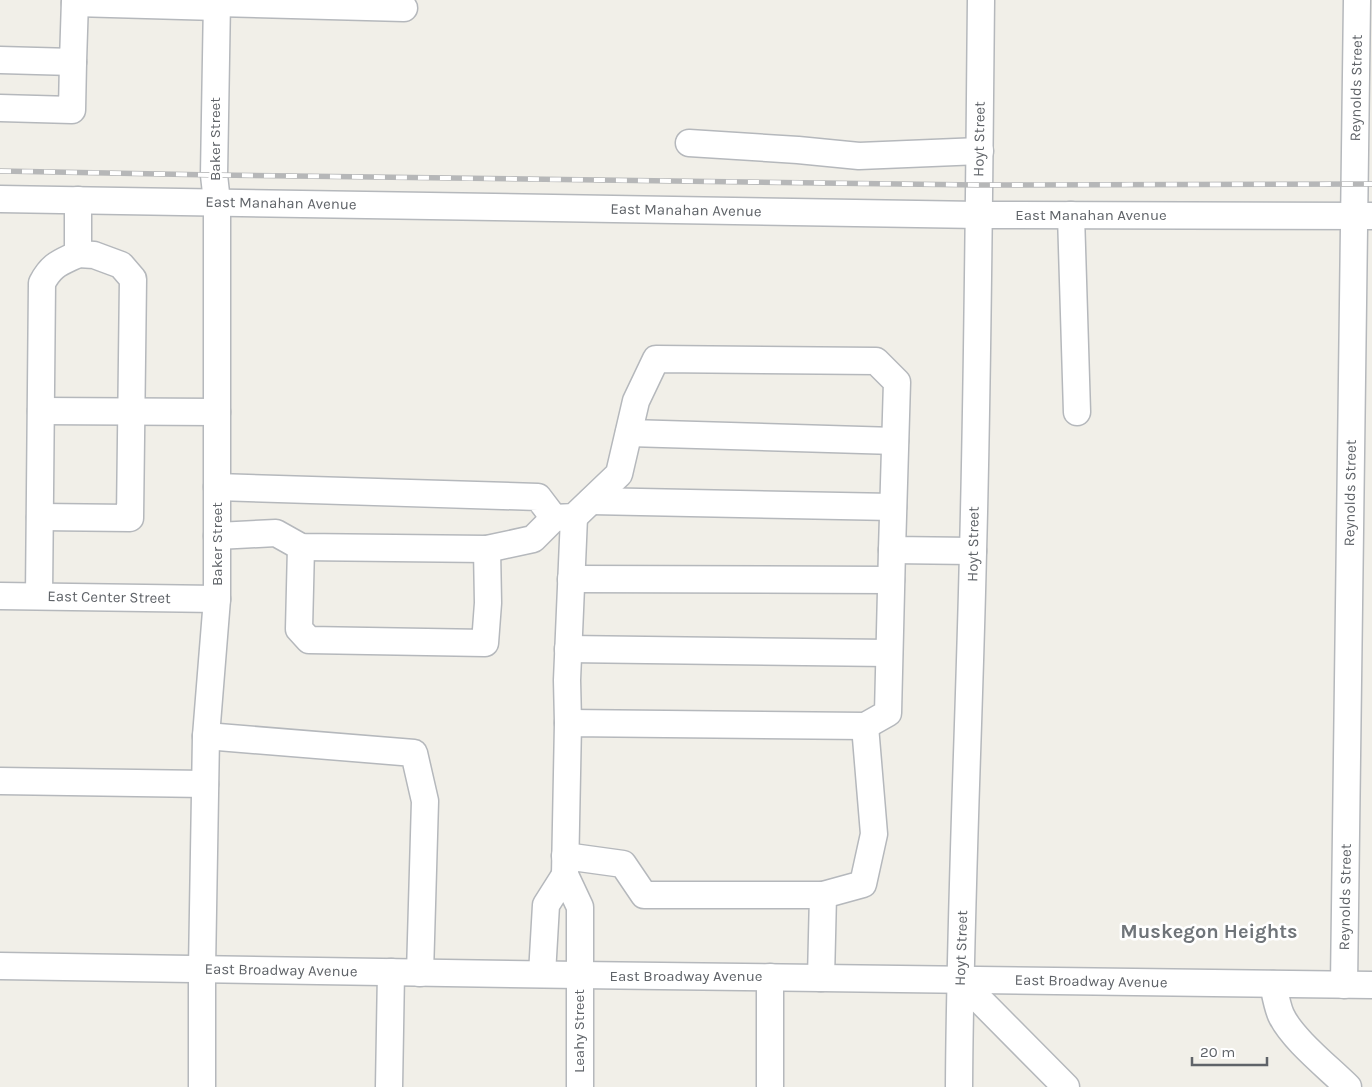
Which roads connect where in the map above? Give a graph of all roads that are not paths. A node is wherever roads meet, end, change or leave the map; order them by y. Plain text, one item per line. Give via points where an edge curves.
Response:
1 (981, 0) edge
2 (1357, 0) edge
3 (75, 2) edge
4 (217, 3) edge
5 (404, 8) dead end
6 (0, 60) edge
7 (72, 62) junction
8 (0, 108) edge
9 (689, 143) dead end
10 (980, 151) junction
11 (0, 199) edge
12 (78, 200) junction
13 (217, 202) junction
14 (979, 214) junction
15 (1071, 215) junction
16 (1363, 216) edge
17 (78, 254) junction
18 (41, 411) junction
19 (131, 412) junction
20 (217, 412) junction
21 (1076, 412) dead end
22 (628, 433) junction
23 (895, 441) junction
24 (217, 486) junction
25 (893, 507) junction
26 (573, 512) junction
27 (40, 517) junction
28 (217, 536) junction
29 (301, 547) junction
30 (487, 549) junction
31 (892, 550) junction
32 (973, 551) junction
33 (572, 579) junction
34 (891, 580) junction
35 (0, 596) edge
36 (39, 596) junction
37 (217, 599) junction
38 (568, 649) junction
39 (889, 653) junction
40 (568, 724) junction
41 (865, 726) junction
42 (206, 736) junction
43 (0, 781) edge
44 (205, 784) junction
45 (565, 866) junction
46 (823, 894) junction
47 (0, 966) edge
48 (202, 969) junction
49 (391, 972) junction
50 (420, 972) junction
51 (542, 974) junction
52 (579, 975) junction
53 (770, 977) junction
54 (821, 978) junction
55 (960, 980) junction
56 (1273, 984) junction
57 (1344, 985) junction
58 (1372, 986) edge
59 (202, 1087) edge
60 (389, 1087) edge
61 (580, 1087) edge
62 (770, 1087) edge
63 (959, 1087) edge
64 (1066, 1087) edge
65 (1348, 1087) edge

1 - 10 street, Hoyt Street
2 - 16 street, Reynolds Street
3 - 4 street
3 - 7 street
4 - 5 street
4 - 13 street, Baker Street via 214,175
6 - 7 street
7 - 8 street via 72,110
9 - 10 street via 859,156
10 - 14 street, Hoyt Street
11 - 12 street, East Manahan Avenue
12 - 13 street, East Manahan Avenue
12 - 17 street
13 - 14 street, East Manahan Avenue
13 - 20 street, Baker Street
14 - 15 street, East Manahan Avenue
14 - 32 street, Hoyt Street
15 - 16 street, East Manahan Avenue
15 - 21 street
16 - 57 street, Reynolds Street
17 - 18 street via 58,263 42,282
17 - 19 street via 94,255 121,265 133,279
18 - 19 street
18 - 27 street
19 - 20 street
19 - 27 street via 130,518
20 - 24 street, Baker Street
22 - 23 street
22 - 23 street via 636,401 656,359 876,360 896,382
22 - 26 street via 619,474
23 - 25 street
24 - 26 street via 538,496
24 - 28 street, Baker Street
25 - 26 street
25 - 31 street
26 - 30 street via 533,540
26 - 33 street
27 - 36 street
28 - 29 street via 276,533
28 - 37 street, Baker Street
29 - 30 street
29 - 30 street via 299,629 309,640 485,643
31 - 32 street
31 - 34 street
32 - 55 street, Hoyt Street
33 - 34 street
33 - 38 street
34 - 39 street
35 - 36 street, East Center Street
36 - 37 street, East Center Street
37 - 42 street, Baker Street
38 - 39 street
38 - 40 street
39 - 41 street via 888,713
40 - 41 street
40 - 45 street
41 - 46 street via 874,834 863,884
42 - 44 street, Baker Street
42 - 50 street via 414,753 425,802
43 - 44 street
44 - 48 street, Baker Street
45 - 46 street via 623,864 644,894
45 - 51 street via 546,905
45 - 52 street, Leahy Street via 580,907
46 - 54 street
47 - 48 street, East Broadway Avenue
48 - 49 street, East Broadway Avenue
48 - 59 street, Baker Street
49 - 50 street, East Broadway Avenue
49 - 60 street
50 - 51 street, East Broadway Avenue
51 - 52 street, East Broadway Avenue
52 - 53 street, East Broadway Avenue
52 - 61 street, Leahy Street
53 - 54 street, East Broadway Avenue
53 - 62 street
54 - 55 street, East Broadway Avenue
55 - 56 street, East Broadway Avenue
55 - 63 street, Hoyt Street
55 - 64 street
56 - 57 street, East Broadway Avenue
56 - 65 street via 1281,1015 1288,1025
57 - 58 street, East Broadway Avenue

